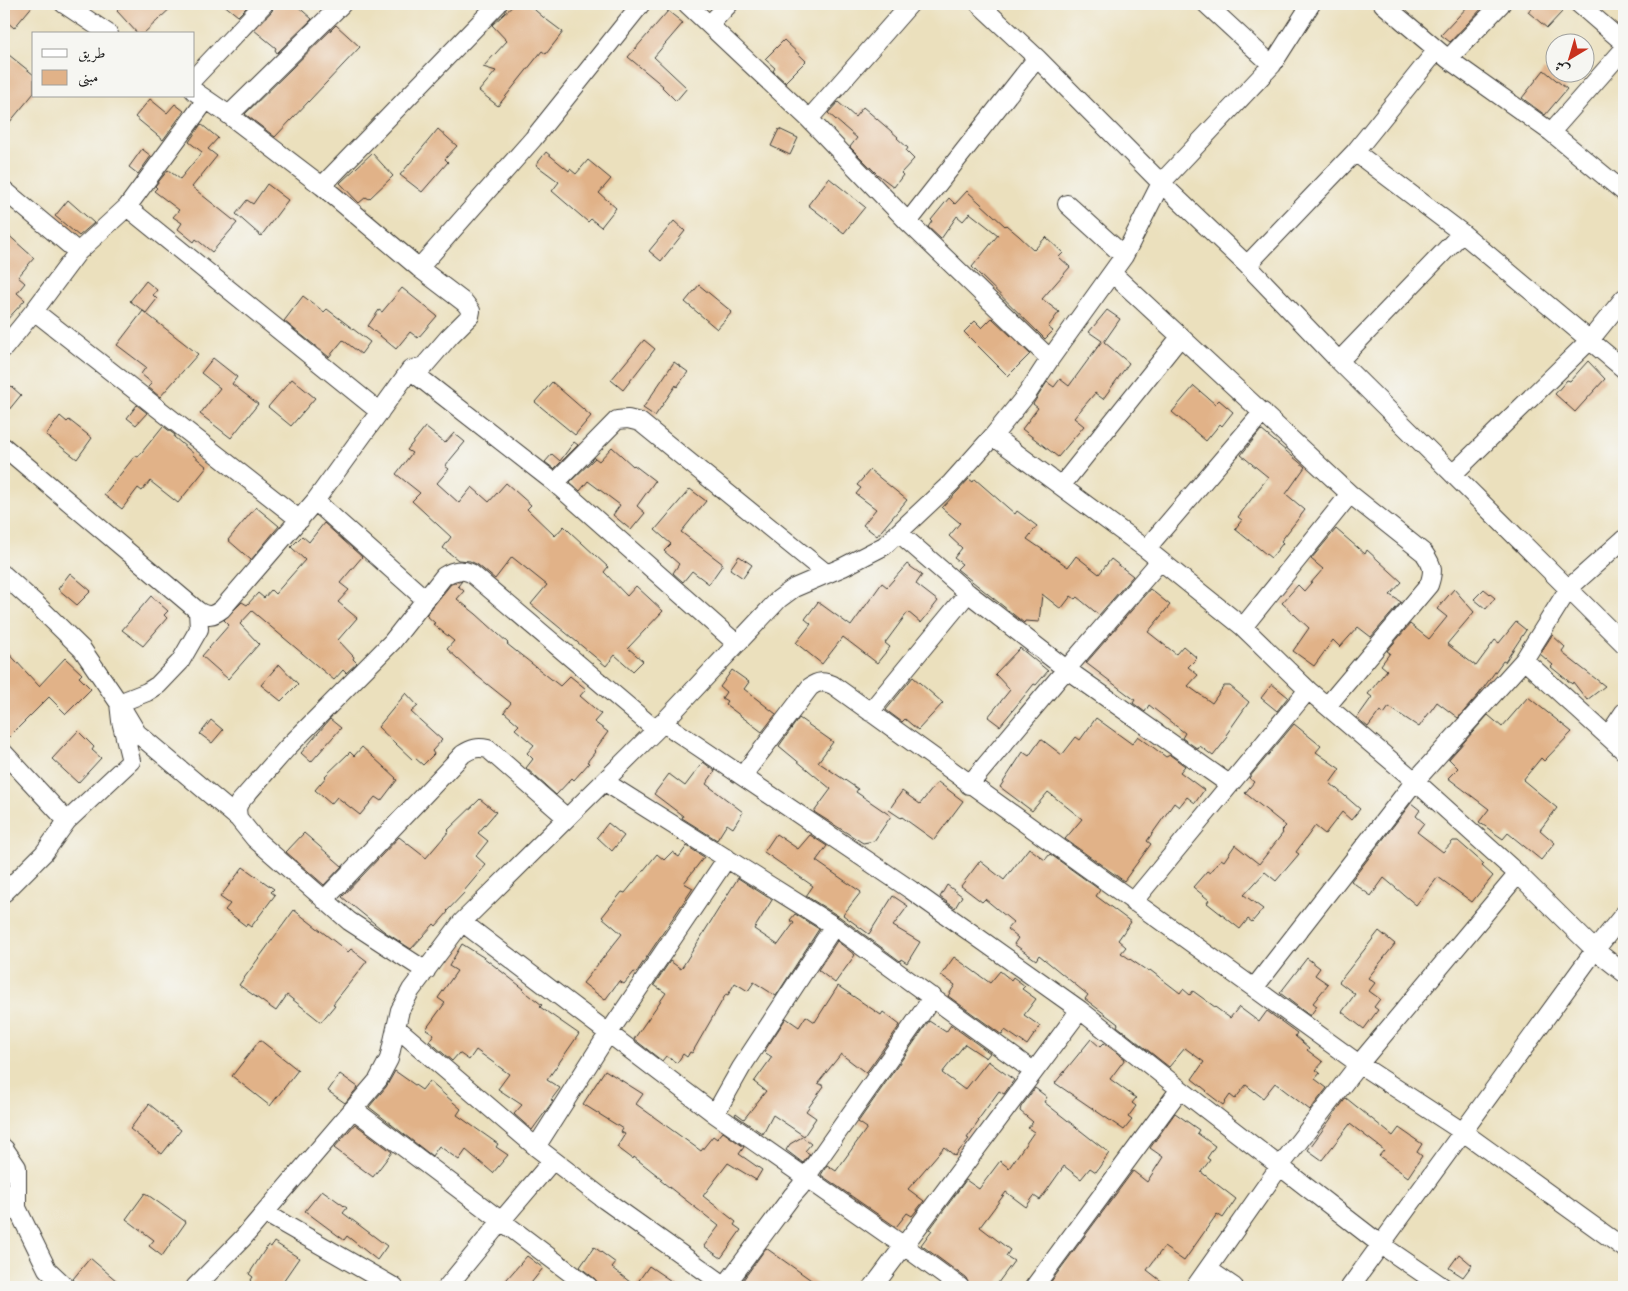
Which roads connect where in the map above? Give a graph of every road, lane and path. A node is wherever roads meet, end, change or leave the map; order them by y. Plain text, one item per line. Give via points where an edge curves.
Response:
1 (64, 4) edge
2 (264, 4) edge
3 (342, 4) edge
4 (498, 4) edge
5 (641, 4) edge
6 (687, 4) edge
7 (729, 4) edge
8 (910, 4) edge
9 (979, 4) edge
10 (1206, 4) edge
11 (1311, 4) edge
12 (1384, 4) edge
13 (1502, 4) edge
14 (1583, 5) edge
15 (710, 24) junction
16 (106, 32) edge
17 (1624, 43) edge
18 (1624, 49) edge
19 (1443, 54) junction
20 (1037, 58) junction
21 (1272, 66) junction
22 (195, 77) edge
23 (200, 95) edge
24 (229, 115) junction
25 (809, 119) junction
26 (1551, 132) junction
27 (1354, 152) junction
28 (1161, 184) junction
29 (322, 186) junction
30 (4, 190) edge
31 (1624, 192) edge
32 (1066, 204) dead end
33 (127, 207) junction
34 (908, 222) junction
35 (1462, 233) junction
36 (78, 252) junction
37 (1124, 256) junction
38 (1247, 265) junction
39 (419, 268) junction
40 (1112, 273) junction
41 (1624, 298) edge
42 (34, 311) junction
43 (1181, 336) junction
44 (1590, 340) junction
45 (5, 345) edge
46 (1050, 359) junction
47 (1339, 360) junction
48 (1624, 369) edge
49 (410, 370) junction
50 (380, 412) junction
51 (1263, 412) junction
52 (993, 436) junction
53 (4, 447) edge
54 (1454, 473) junction
55 (555, 483) junction
56 (1061, 486) junction
57 (1350, 494) junction
58 (315, 501) junction
59 (300, 520) junction
60 (899, 533) junction
61 (1624, 539) edge
62 (1146, 549) junction
63 (1160, 561) junction
64 (4, 574) edge
65 (827, 574) junction
66 (1569, 588) junction
67 (968, 594) junction
68 (425, 599) junction
69 (198, 610) junction
70 (1242, 627) junction
71 (737, 644) junction
72 (1624, 644) edge
73 (1524, 660) junction
74 (1066, 669) junction
75 (1308, 690) junction
76 (119, 703) junction
77 (1327, 706) junction
78 (870, 712) junction
79 (1624, 712) edge
80 (659, 726) junction
81 (1608, 736) junction
82 (1624, 751) edge
83 (4, 753) edge
84 (743, 775) junction
85 (1415, 781) junction
86 (605, 782) junction
87 (970, 784) junction
88 (1229, 784) junction
89 (238, 818) junction
90 (567, 818) junction
91 (67, 821) junction
92 (727, 858) junction
93 (1518, 874) junction
94 (4, 892) edge
95 (324, 900) junction
96 (1133, 902) junction
97 (1624, 914) edge
98 (462, 922) junction
99 (834, 926) junction
100 (1596, 950) junction
101 (426, 971) junction
102 (1624, 973) edge
103 (1254, 988) junction
104 (933, 997) junction
105 (1080, 1010) junction
106 (397, 1028) junction
107 (608, 1034) junction
108 (1359, 1064) junction
109 (1033, 1071) junction
110 (1180, 1089) junction
111 (353, 1109) junction
112 (715, 1114) junction
113 (1463, 1132) junction
114 (536, 1147) junction
115 (4, 1148) edge
116 (553, 1160) junction
117 (1280, 1166) junction
118 (806, 1178) junction
119 (265, 1213) junction
120 (502, 1220) junction
121 (1380, 1244) junction
122 (904, 1246) junction
123 (1624, 1248) edge
124 (1209, 1270) junction
125 (66, 1287) edge
126 (195, 1287) edge
127 (394, 1287) edge
128 (447, 1287) edge
129 (589, 1287) edge
130 (726, 1287) edge
131 (873, 1287) edge
132 (960, 1287) edge
133 (1034, 1287) edge
134 (1195, 1287) edge
135 (1234, 1287) edge
136 (1350, 1287) edge
137 (1443, 1287) edge

1 - 16 street
2 - 22 street
3 - 24 street
4 - 29 street
5 - 39 street via 533,139
6 - 15 street
7 - 15 street
8 - 25 street
9 - 20 street
10 - 21 street
11 - 21 street
12 - 19 street
13 - 19 street
14 - 17 street
15 - 25 street
18 - 26 street
19 - 26 street
19 - 27 street
20 - 28 street
20 - 34 street
21 - 28 street
23 - 24 street
23 - 33 street
24 - 29 street
25 - 34 street
26 - 31 street
27 - 35 street
27 - 38 street
28 - 37 street
28 - 38 street
29 - 39 street
30 - 36 street
32 - 37 street
33 - 36 street
33 - 50 street
34 - 46 street
35 - 44 street
35 - 47 street
36 - 42 street
37 - 40 street
38 - 47 street
39 - 49 street via 465,302 471,311 424,366
40 - 43 street
40 - 46 street
41 - 44 street
42 - 45 street
42 - 59 street
43 - 51 street
43 - 56 street
44 - 48 street
44 - 54 street
46 - 52 street
47 - 54 street
49 - 50 street
49 - 55 street
50 - 58 street
51 - 57 street
51 - 62 street
52 - 56 street
52 - 60 street via 951,483
53 - 69 street
54 - 66 street
55 - 65 street via 617,420 640,422
55 - 71 street
56 - 62 street
57 - 70 street
57 - 77 street via 1424,553 1432,565 1432,575 1429,585
58 - 59 street
58 - 68 street
59 - 69 street via 222,609 210,616
60 - 65 street via 884,546
60 - 67 street
61 - 66 street
62 - 63 street
63 - 70 street
63 - 74 street
64 - 76 street via 82,650
65 - 71 street via 794,588 779,599
66 - 72 street
66 - 73 street
67 - 74 street
67 - 78 street
68 - 80 street via 452,571 471,573
68 - 89 street via 392,642 287,748 244,797 237,809
69 - 76 street via 199,629 180,662 158,685
70 - 75 street
71 - 80 street
73 - 81 street
73 - 85 street
74 - 87 street
74 - 88 street
75 - 77 street
75 - 88 street
76 - 89 street via 137,733
76 - 91 street via 130,761
77 - 85 street
78 - 84 street via 833,685 815,683
78 - 87 street
79 - 81 street
80 - 84 street
80 - 86 street
81 - 82 street
83 - 91 street
84 - 105 street
85 - 93 street
85 - 103 street
86 - 90 street
86 - 92 street
87 - 96 street
88 - 96 street
89 - 95 street via 255,839
90 - 95 street via 488,748 471,749
90 - 98 street
91 - 94 street via 44,853
92 - 99 street
92 - 107 street
93 - 100 street
93 - 108 street
95 - 101 street via 349,921
96 - 103 street
97 - 100 street
98 - 101 street
98 - 107 street
99 - 104 street
99 - 112 street via 741,1068
100 - 102 street
100 - 113 street
101 - 106 street via 400,1010
103 - 108 street
104 - 109 street
104 - 118 street
105 - 109 street
105 - 110 street
106 - 111 street via 385,1068
106 - 114 street
107 - 112 street
107 - 114 street
108 - 113 street
108 - 117 street
109 - 122 street
110 - 117 street
110 - 133 street
111 - 119 street
111 - 120 street
112 - 118 street
113 - 121 street
113 - 123 street
114 - 116 street
115 - 125 street via 18,1167 17,1208 47,1269
116 - 120 street
116 - 130 street
117 - 121 street
117 - 124 street
118 - 122 street
118 - 130 street
119 - 126 street
119 - 127 street
120 - 128 street
120 - 129 street
121 - 136 street
121 - 137 street
122 - 131 street
122 - 132 street
124 - 134 street
124 - 135 street

